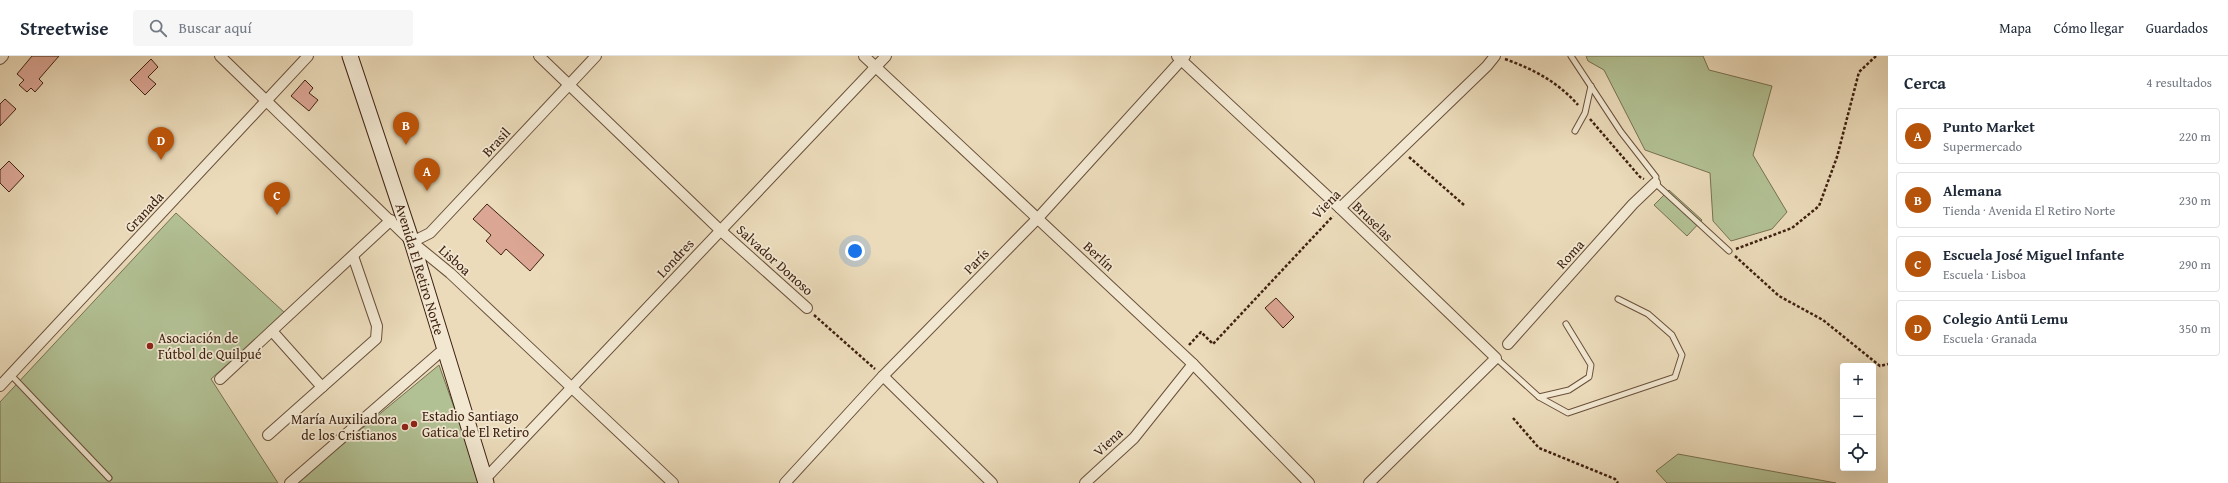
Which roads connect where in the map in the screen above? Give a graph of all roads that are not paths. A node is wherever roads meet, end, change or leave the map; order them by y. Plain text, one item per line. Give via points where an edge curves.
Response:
1 (3, 56) edge
2 (220, 56) edge
3 (308, 56) edge
4 (350, 56) edge
5 (539, 56) edge
6 (596, 56) edge
7 (864, 56) edge
8 (886, 56) edge
9 (1495, 56) edge
10 (1571, 56) edge
11 (1181, 57) edge
12 (0, 59) edge
13 (876, 67) junction
14 (570, 84) junction
15 (1591, 86) junction
16 (267, 100) junction
17 (1575, 131) dead end
18 (1655, 183) junction
19 (1340, 208) junction
20 (1038, 218) junction
21 (390, 220) junction
22 (720, 230) junction
23 (412, 242) junction
24 (1729, 251) road end
25 (352, 256) junction
26 (1618, 299) dead end
27 (807, 308) road end
28 (1566, 324) dead end
29 (272, 331) junction
30 (1508, 344) dead end
31 (444, 348) junction
32 (1496, 358) junction
33 (1193, 364) junction
34 (11, 375) junction
35 (883, 376) junction
36 (220, 379) dead end
37 (0, 386) edge
38 (322, 387) junction
39 (571, 390) junction
40 (1539, 397) junction
41 (268, 435) dead end
42 (109, 478) dead end
43 (486, 481) edge
44 (290, 483) edge
45 (673, 483) edge
46 (785, 483) edge
47 (992, 483) edge
48 (1085, 483) edge
49 (1309, 483) edge
50 (1369, 483) edge

1 - 12 street
2 - 16 street, Lisboa
3 - 16 street, Granada
4 - 23 street, Avenida El Retiro Norte
5 - 14 street, Salvador Donoso
6 - 14 street, Brasil
7 - 13 street, Berlín
8 - 13 street, Londres
9 - 19 street, Viena
10 - 15 lane
11 - 19 street, Bruselas
11 - 20 street, París
13 - 20 street, Berlín
13 - 22 street, Londres
14 - 22 street, Salvador Donoso
14 - 23 street, Brasil via 430,233
15 - 17 lane via 1585,113
15 - 18 lane via 1621,132 1656,177
16 - 21 street, Lisboa
16 - 34 street, Granada
18 - 24 lane
18 - 30 street, Roma via 1633,204
19 - 32 street, Bruselas
20 - 33 street, Berlín
20 - 35 street, París
21 - 23 street, Lisboa
21 - 25 street
22 - 27 street, Salvador Donoso
22 - 39 street, Londres
23 - 31 street, Avenida El Retiro Norte
23 - 39 street, Lisboa via 450,273
25 - 29 street
25 - 38 street via 377,326 377,335 373,342
26 - 40 lane via 1648,314 1672,335 1682,355 1675,377 1568,413
28 - 40 lane via 1591,365 1589,377 1569,390
29 - 36 street
29 - 38 street
31 - 43 street, Avenida El Retiro Norte
31 - 44 street
32 - 40 lane
32 - 50 street
33 - 48 street, Viena via 1134,438
33 - 49 street, Berlín
34 - 37 street, Granada
34 - 42 lane
35 - 46 street, París
35 - 47 street
38 - 41 street
39 - 43 street, Londres
39 - 45 street, Lisboa

